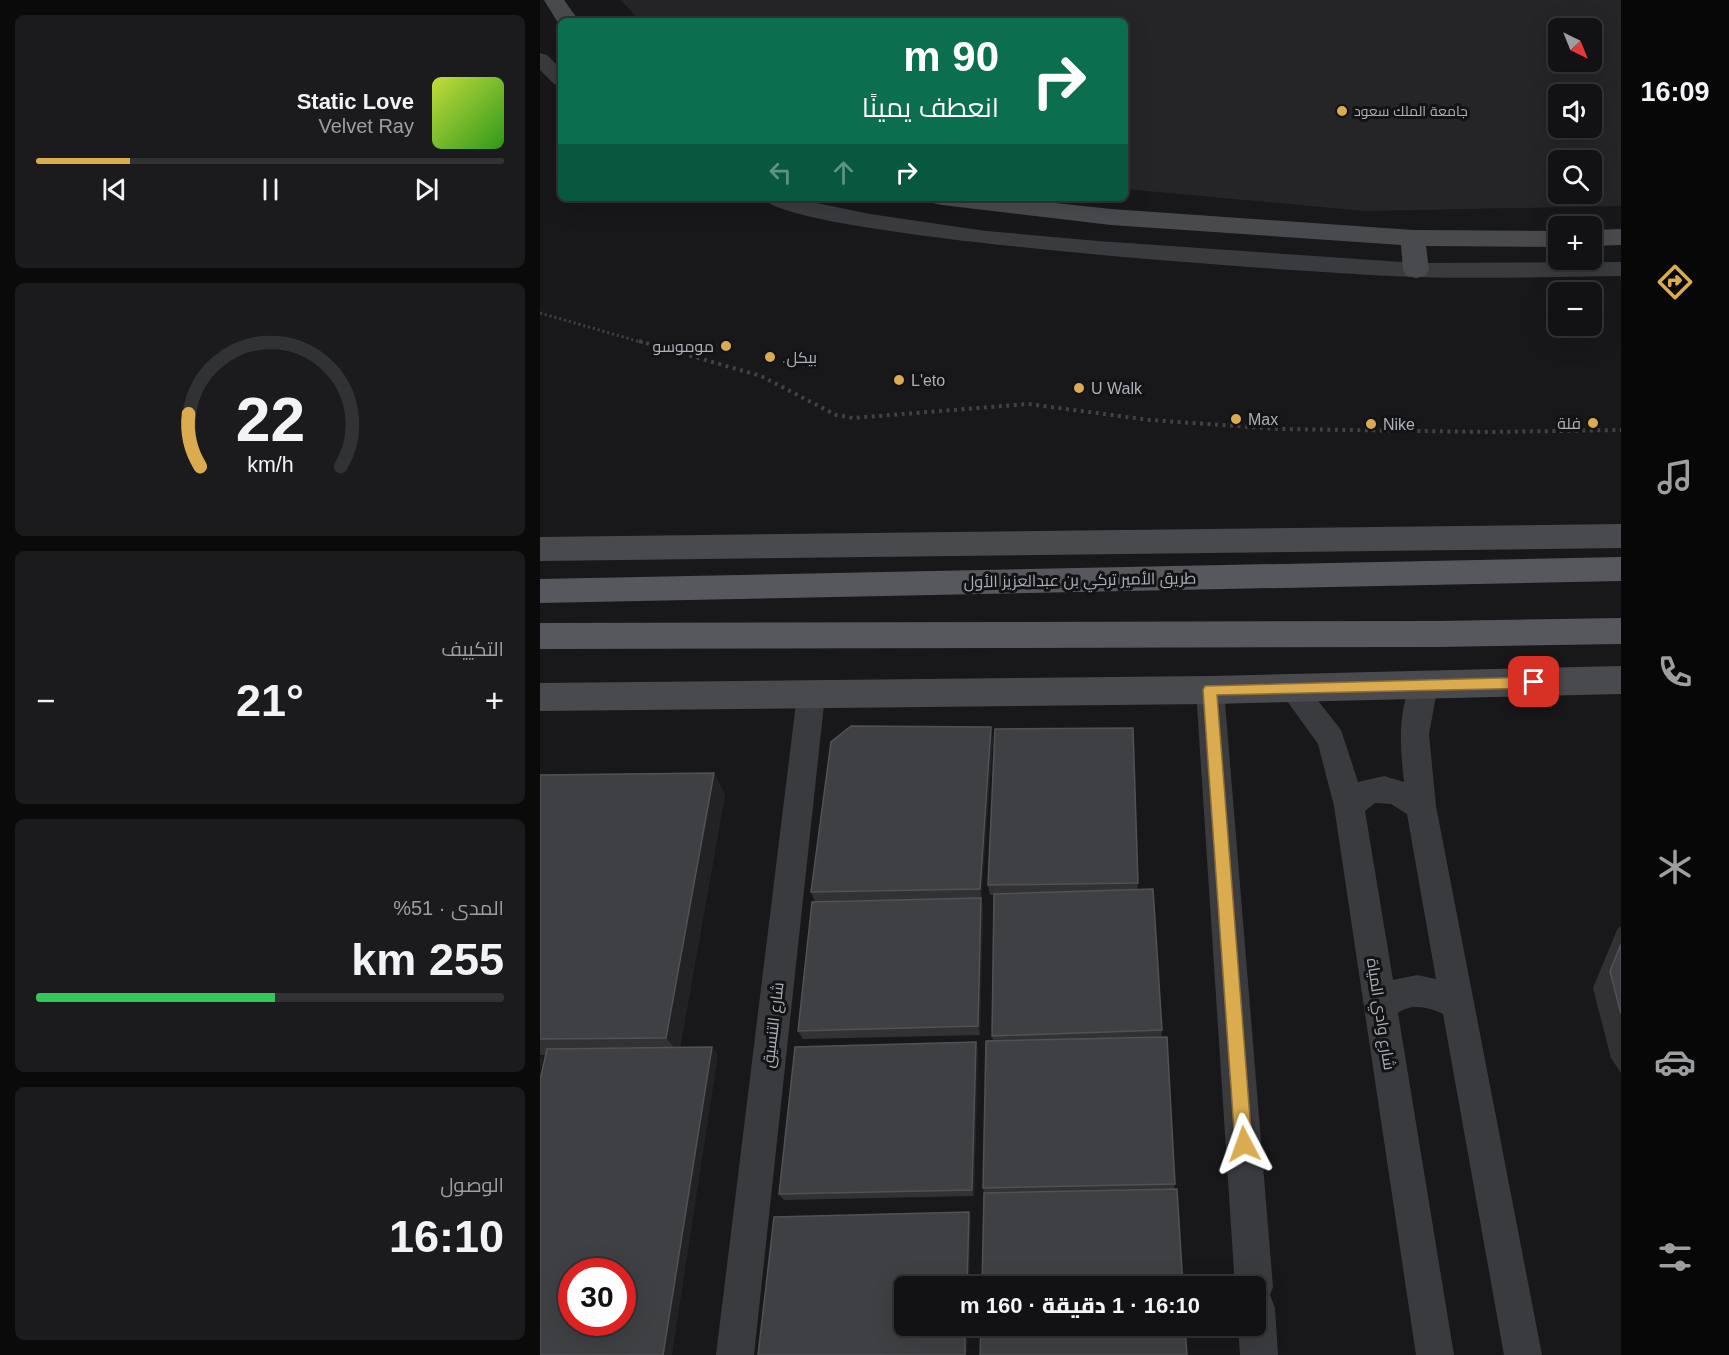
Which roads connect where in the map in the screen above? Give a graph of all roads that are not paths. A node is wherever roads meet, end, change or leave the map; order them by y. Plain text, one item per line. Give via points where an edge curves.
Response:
1 (554, 0) edge
2 (566, 18) edge
3 (540, 59) edge
4 (558, 77) edge
5 (781, 201) edge
6 (969, 201) edge
7 (1621, 237) edge
8 (1413, 238) junction
9 (1602, 238) edge
10 (1548, 239) edge
11 (1621, 269) edge
12 (1416, 270) junction
13 (1621, 536) edge
14 (540, 549) edge
15 (1621, 568) edge
16 (540, 591) edge
17 (1621, 631) edge
18 (540, 636) edge
19 (1621, 680) edge
20 (1424, 685) junction
21 (1292, 687) junction
22 (1210, 690) junction
23 (811, 695) junction
24 (540, 697) edge
25 (1349, 806) junction
26 (1421, 806) junction
27 (1458, 1004) junction
28 (1380, 1007) junction
29 (1253, 1276) edge
30 (1258, 1336) edge
31 (735, 1355) edge
32 (1259, 1355) edge
33 (1435, 1355) edge
34 (1523, 1355) edge

1 - 2 main road
3 - 4 street
5 - 12 street via 986,238
6 - 8 main road via 1111,217
7 - 9 main road
8 - 10 main road
8 - 12 main road
11 - 12 street
13 - 14 main road
15 - 16 main road, طريق الأمير تركي بن عبدالعزيز الأول
17 - 18 main road
19 - 20 main road
20 - 21 main road
20 - 26 street via 1414,734
21 - 22 main road
21 - 25 street, شارع وادي المياة via 1331,739
22 - 23 main road
22 - 29 street
23 - 24 main road
23 - 31 street, شارع التنسيق
25 - 26 street via 1360,794 1384,788
25 - 28 street, شارع وادي المياة
26 - 27 street
27 - 28 street via 1437,993 1414,990 1392,995
27 - 34 street
28 - 33 street, شارع وادي المياة
30 - 32 street

